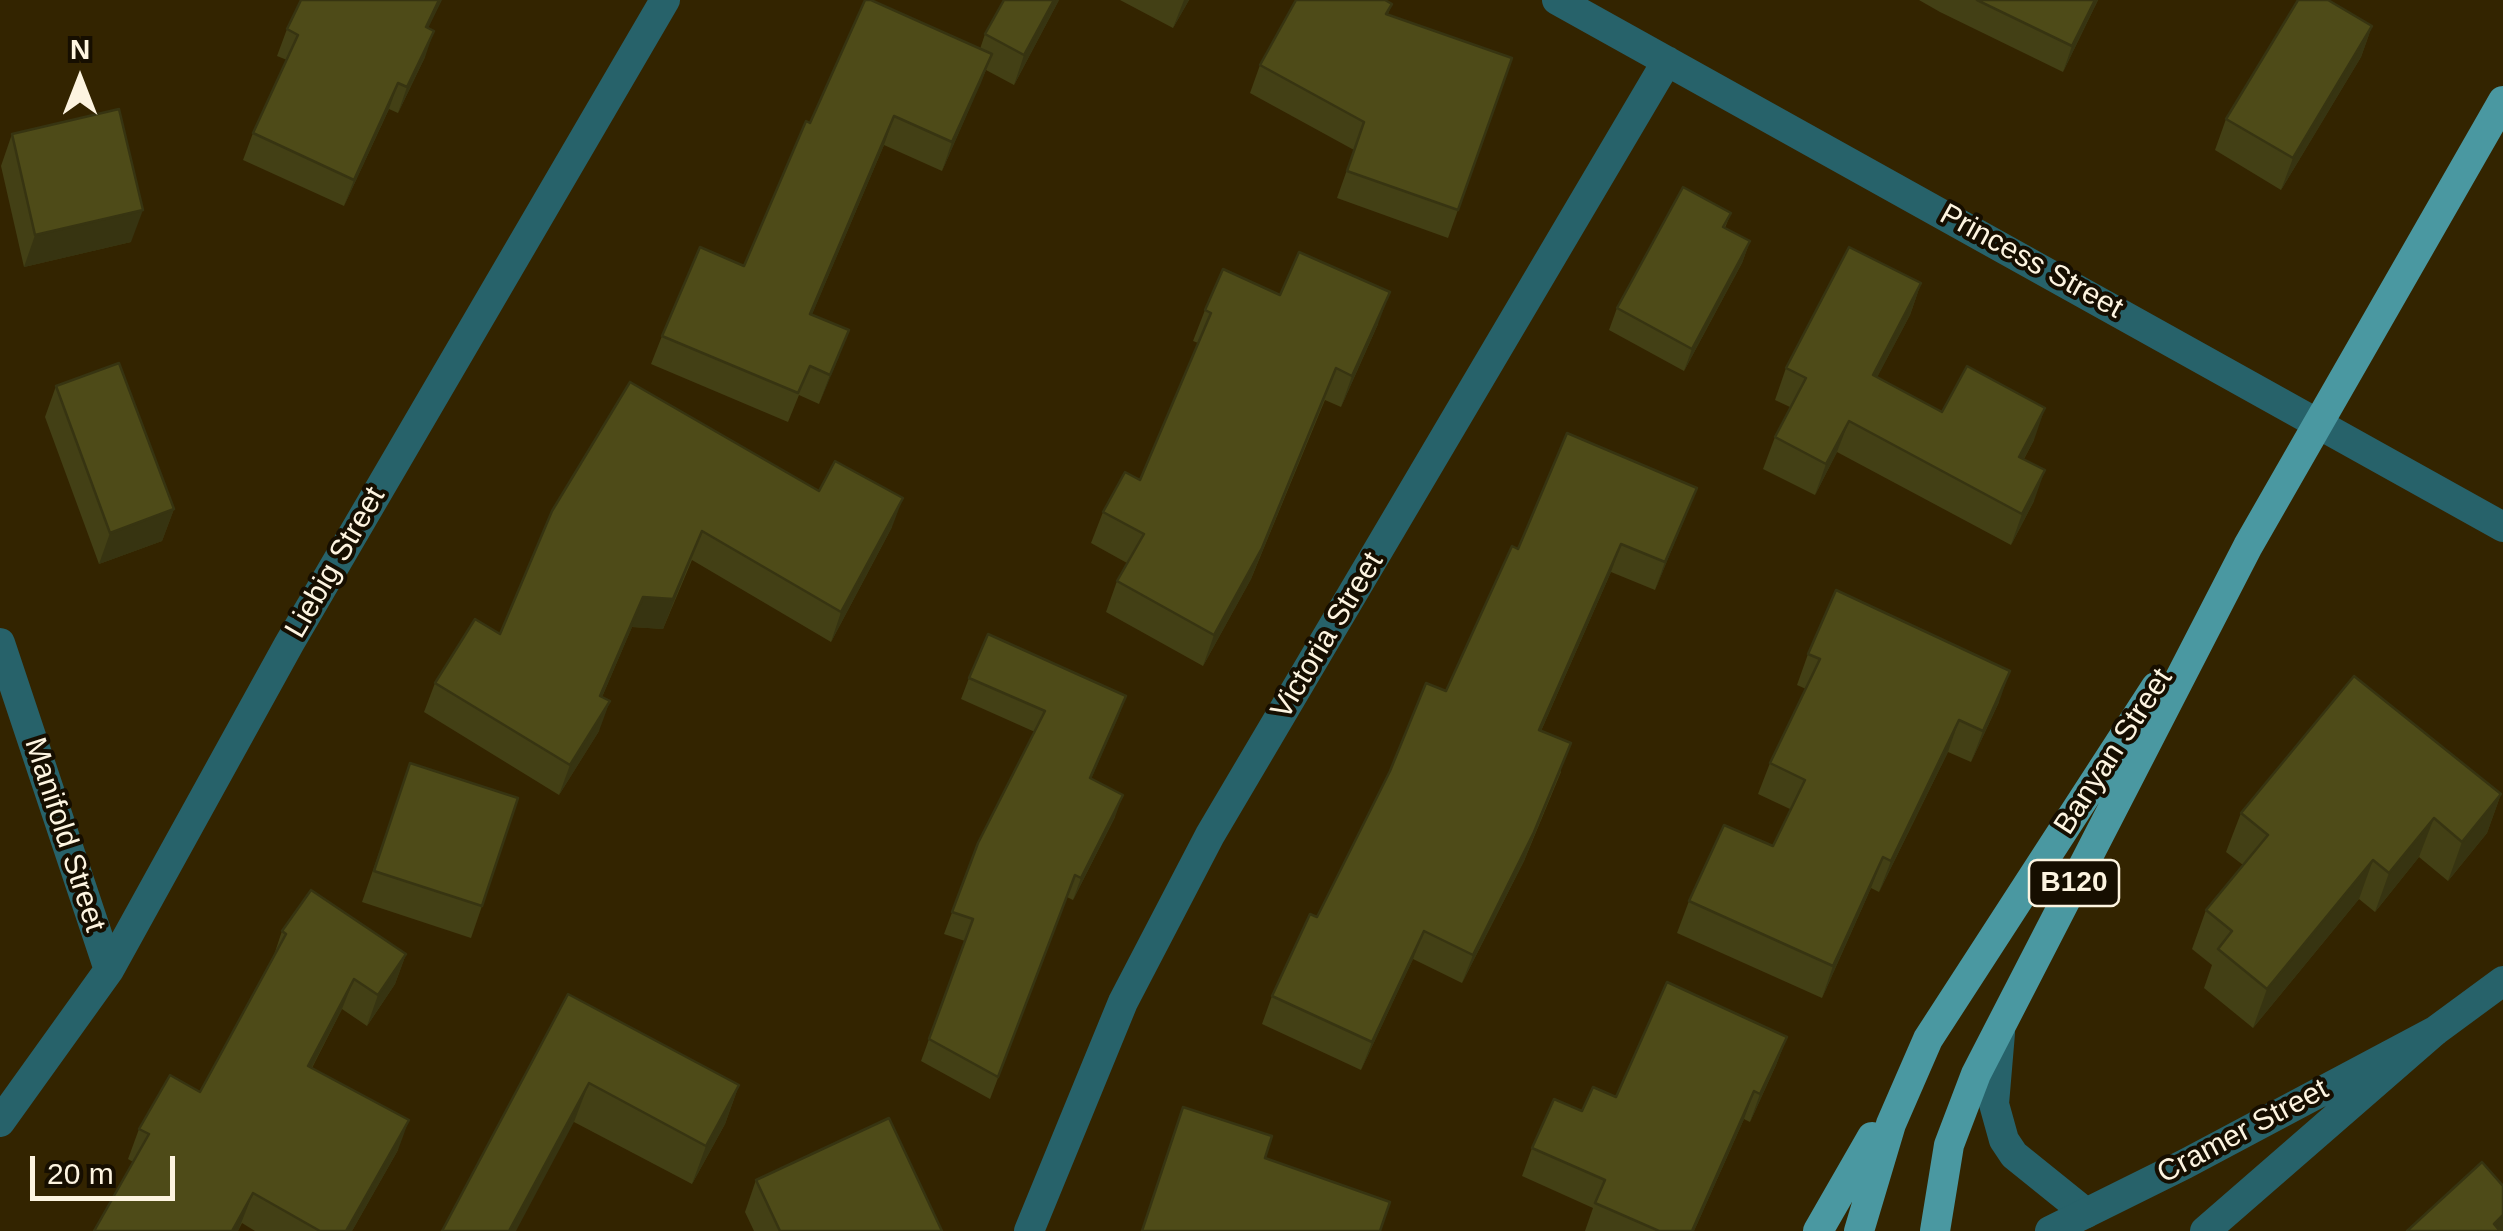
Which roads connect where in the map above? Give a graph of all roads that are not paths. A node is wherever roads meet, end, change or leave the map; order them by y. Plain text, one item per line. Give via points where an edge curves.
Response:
1 (666, 0) edge
2 (1557, 0) edge
3 (1667, 61) junction
4 (2503, 101) edge
5 (2321, 422) junction
6 (2503, 527) edge
7 (2248, 546) junction
8 (0, 643) edge
9 (109, 970) junction
10 (2503, 982) edge
11 (2000, 1025) junction
12 (2435, 1030) junction
13 (1928, 1040) junction
14 (0, 1122) edge
15 (2086, 1213) junction
16 (1029, 1231) edge
17 (1818, 1231) edge
18 (1859, 1231) edge
19 (1935, 1231) edge
20 (2050, 1231) edge
21 (2205, 1231) edge

1 - 9 street, Liebig Street via 288,644
2 - 3 street, Princess Street
3 - 5 street, Princess Street
3 - 16 street, Victoria Street via 1210,835 1123,1002
4 - 5 main road, Banyan Street / B120
5 - 6 street, Princess Street
5 - 7 main road, Banyan Street / B120
7 - 11 main road, Banyan Street / B120
7 - 13 main road, Banyan Street / B120
8 - 9 street, Manifold Street
9 - 14 street, Liebig Street
10 - 12 street, Cramer Street
11 - 15 street via 1994,1104 2004,1140
11 - 19 main road, Banyan Street / B120 via 1960,1110
12 - 15 street, Cramer Street
12 - 21 street, Cramer Street
13 - 17 main road, B120
13 - 18 main road, Banyan Street / B120 via 1884,1142
15 - 20 street, Cramer Street

